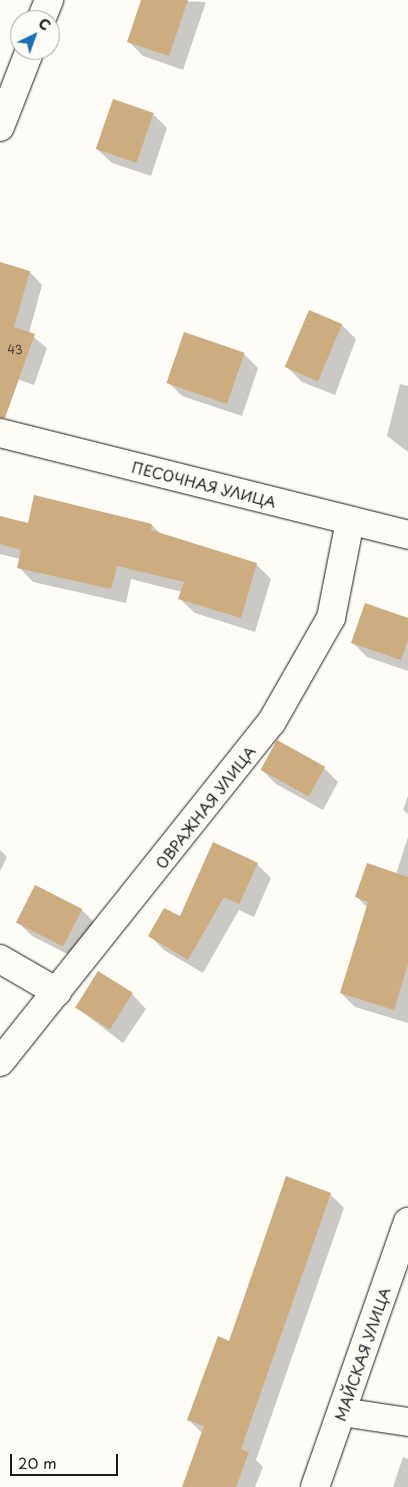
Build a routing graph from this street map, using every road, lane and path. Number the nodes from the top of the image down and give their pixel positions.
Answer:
1 (26, 60) edge
2 (0, 127) edge
3 (0, 433) edge
4 (350, 521) junction
5 (408, 535) edge
6 (0, 959) edge
7 (57, 992) junction
8 (0, 1062) edge
9 (408, 1222) edge
10 (342, 1412) junction
11 (408, 1422) edge
12 (315, 1487) edge

1 - 2 street
3 - 4 street, ПЕСОЧНАЯ УЛИЦА
4 - 5 street, ПЕСОЧНАЯ УЛИЦА
4 - 7 street, ОВРАЖНАЯ УЛИЦА
6 - 7 street
7 - 8 street, ОВРАЖНАЯ УЛИЦА
9 - 10 street, МАЙСКАЯ УЛИЦА
10 - 11 street
10 - 12 street, МАЙСКАЯ УЛИЦА

